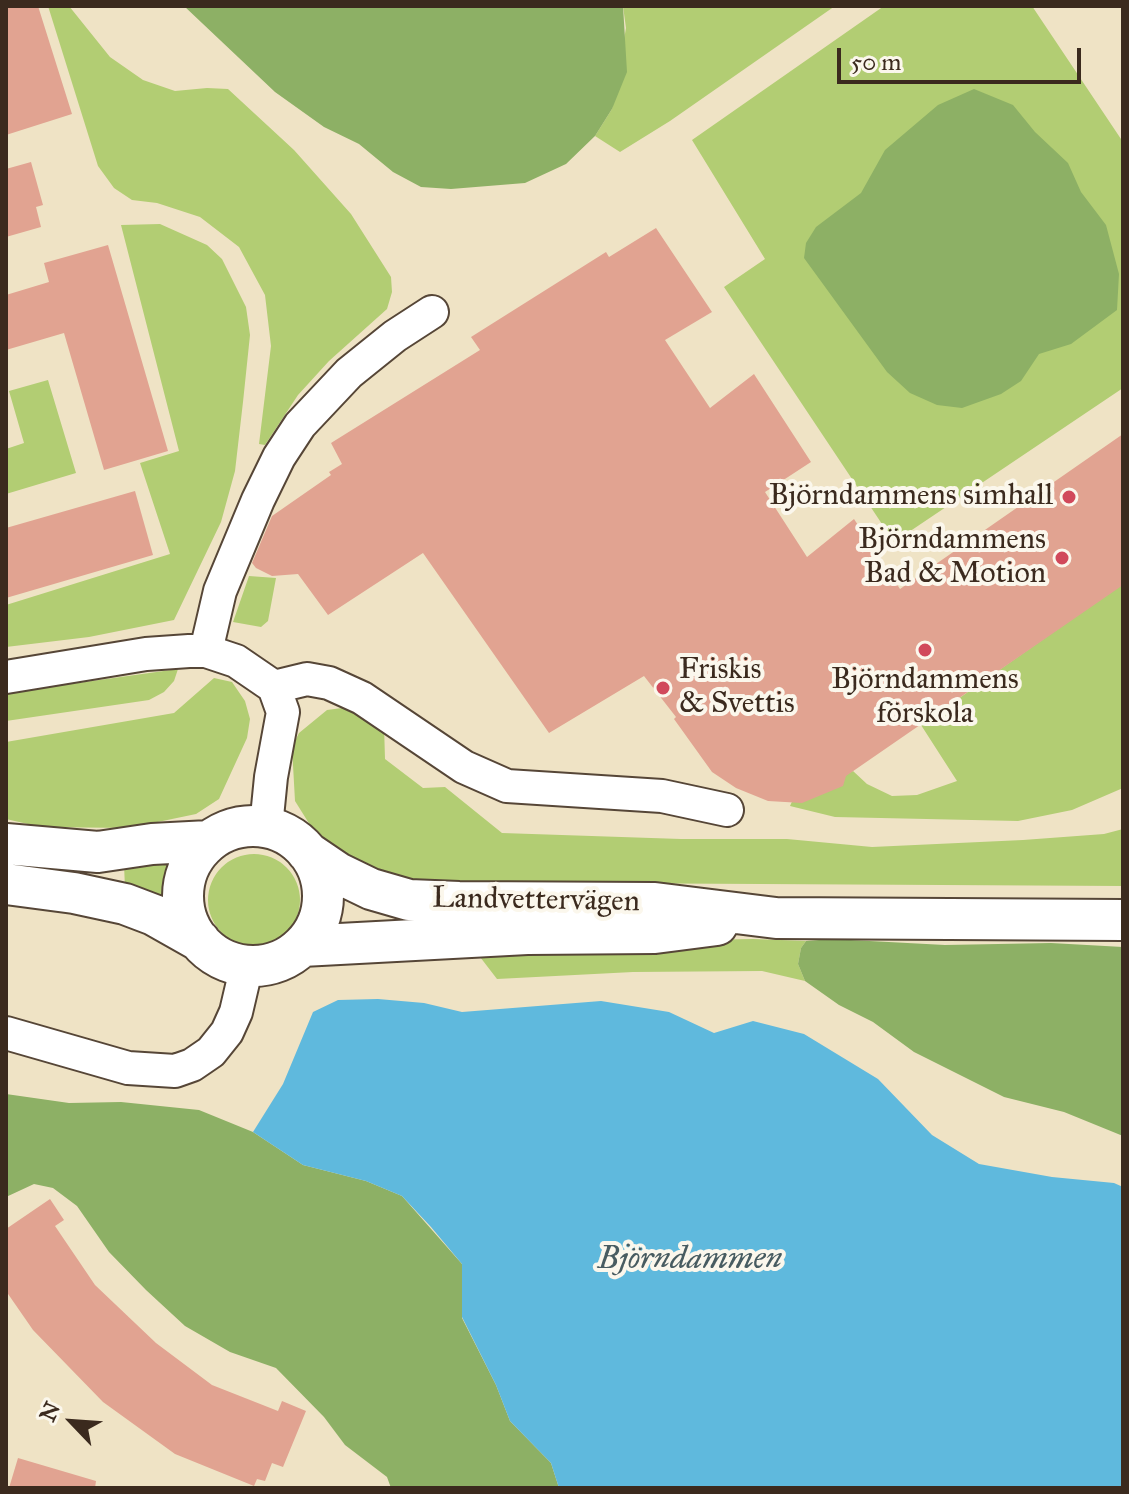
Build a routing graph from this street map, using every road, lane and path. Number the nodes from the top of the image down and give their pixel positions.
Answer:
1 (432, 312) dead end
2 (206, 651) junction
3 (6, 677) edge
4 (274, 687) junction
5 (727, 810) dead end
6 (266, 827) junction
7 (209, 841) junction
8 (6, 844) edge
9 (307, 852) junction
10 (6, 884) edge
11 (776, 918) junction
12 (1123, 920) edge
13 (200, 941) junction
14 (302, 946) junction
15 (247, 965) junction
16 (6, 1033) edge

1 - 2 street
2 - 3 street
2 - 4 street
4 - 5 street
4 - 6 street
6 - 7 street
6 - 9 street
7 - 8 street
7 - 13 street
9 - 11 street, Landvettervägen
9 - 14 street
10 - 13 street
11 - 12 street, Landvettervägen
11 - 14 street, Landvettervägen
13 - 15 street
14 - 15 street
15 - 16 street

